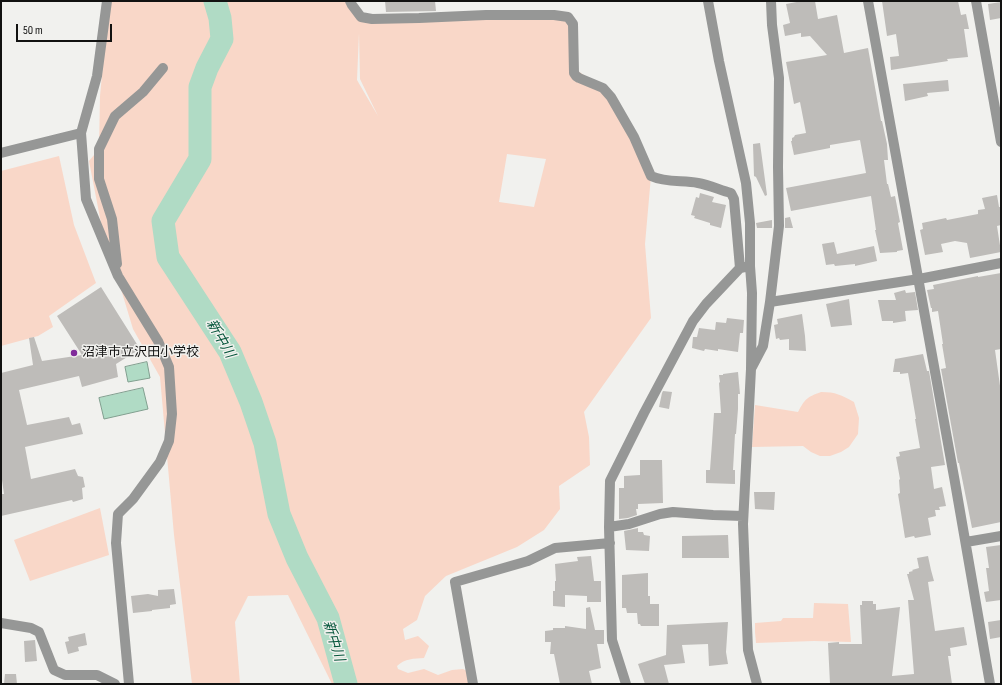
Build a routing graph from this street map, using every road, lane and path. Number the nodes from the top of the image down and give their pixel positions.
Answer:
1 (106, 1) edge
2 (350, 1) edge
3 (708, 1) edge
4 (771, 1) edge
5 (868, 1) edge
6 (976, 1) edge
7 (163, 68) dead end
8 (81, 133) junction
9 (1001, 142) edge
10 (1, 153) edge
11 (1001, 263) edge
12 (745, 267) junction
13 (118, 276) junction
14 (919, 279) junction
15 (770, 302) junction
16 (751, 369) junction
17 (743, 516) junction
18 (610, 527) junction
19 (1001, 536) edge
20 (966, 542) junction
21 (610, 543) junction
22 (1, 623) edge
23 (67, 679) edge
24 (115, 684) edge
25 (129, 684) edge
26 (473, 684) edge
27 (626, 684) edge
28 (757, 684) edge
29 (990, 684) edge

1 - 8 street
2 - 12 street
3 - 12 street
4 - 15 street
5 - 14 street
6 - 9 street
7 - 13 street
8 - 10 street
8 - 13 street
11 - 14 street
12 - 16 street
12 - 18 street
13 - 25 street
14 - 15 street
14 - 20 street
15 - 16 street
16 - 17 street
17 - 18 street
17 - 28 street
18 - 21 street
19 - 20 street
20 - 29 street
21 - 26 street
21 - 27 street
22 - 23 street
23 - 24 street

